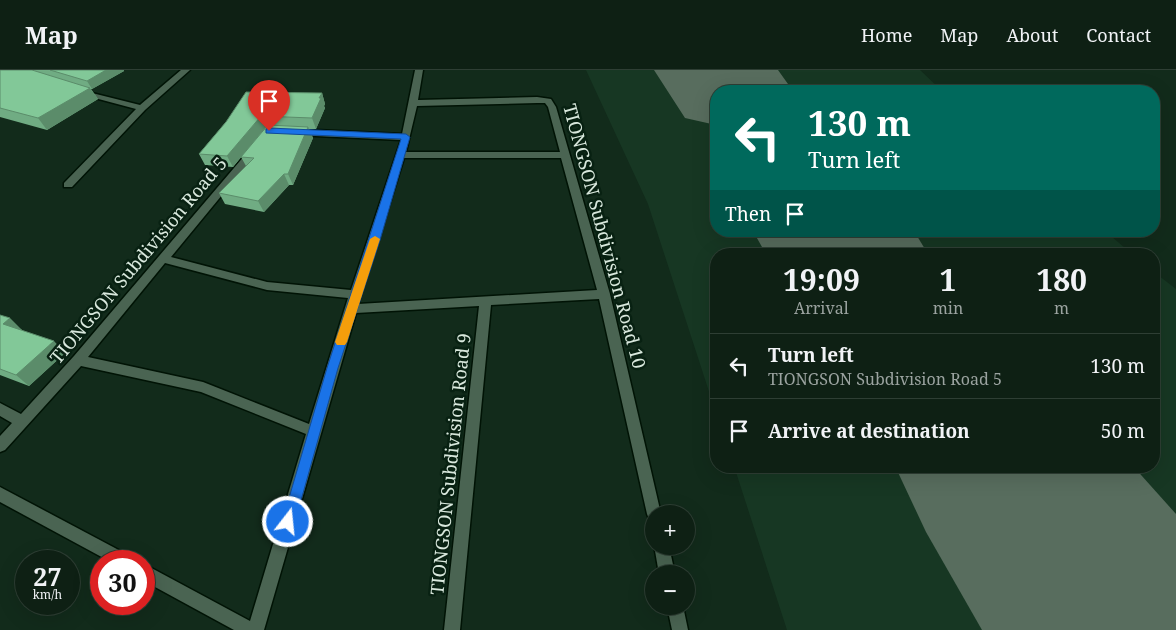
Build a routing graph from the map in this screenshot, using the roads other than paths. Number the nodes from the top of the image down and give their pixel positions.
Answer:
1 (186, 70) edge
2 (419, 70) edge
3 (73, 89) edge
4 (412, 103) junction
5 (142, 108) junction
6 (279, 131) edge
7 (406, 137) junction
8 (263, 138) edge
9 (398, 155) junction
10 (564, 155) junction
11 (68, 185) dead end
12 (163, 259) junction
13 (604, 294) junction
14 (357, 295) junction
15 (485, 301) junction
16 (352, 309) junction
17 (78, 360) junction
18 (0, 409) edge
19 (20, 421) junction
20 (315, 432) junction
21 (0, 446) edge
22 (0, 494) edge
23 (652, 505) edge
24 (104, 550) edge
25 (155, 578) edge
26 (677, 615) edge
27 (251, 630) edge
28 (256, 630) edge
29 (452, 630) edge
30 (680, 630) edge

1 - 5 street
2 - 4 street
3 - 5 street
4 - 7 street
4 - 10 street, TIONGSON Subdivision Road 10
5 - 11 street
6 - 7 street
7 - 9 street
8 - 12 street, TIONGSON Subdivision Road 5
9 - 10 street
9 - 14 street
10 - 13 street, TIONGSON Subdivision Road 10
12 - 14 street
12 - 17 street, TIONGSON Subdivision Road 5
13 - 15 street
13 - 23 street, TIONGSON Subdivision Road 10
14 - 16 street
15 - 16 street
15 - 29 street, TIONGSON Subdivision Road 9
16 - 20 street
17 - 19 street, TIONGSON Subdivision Road 5
17 - 20 street
18 - 19 street
19 - 21 street, TIONGSON Subdivision Road 5
20 - 28 street
22 - 24 street
25 - 27 street
26 - 30 street

